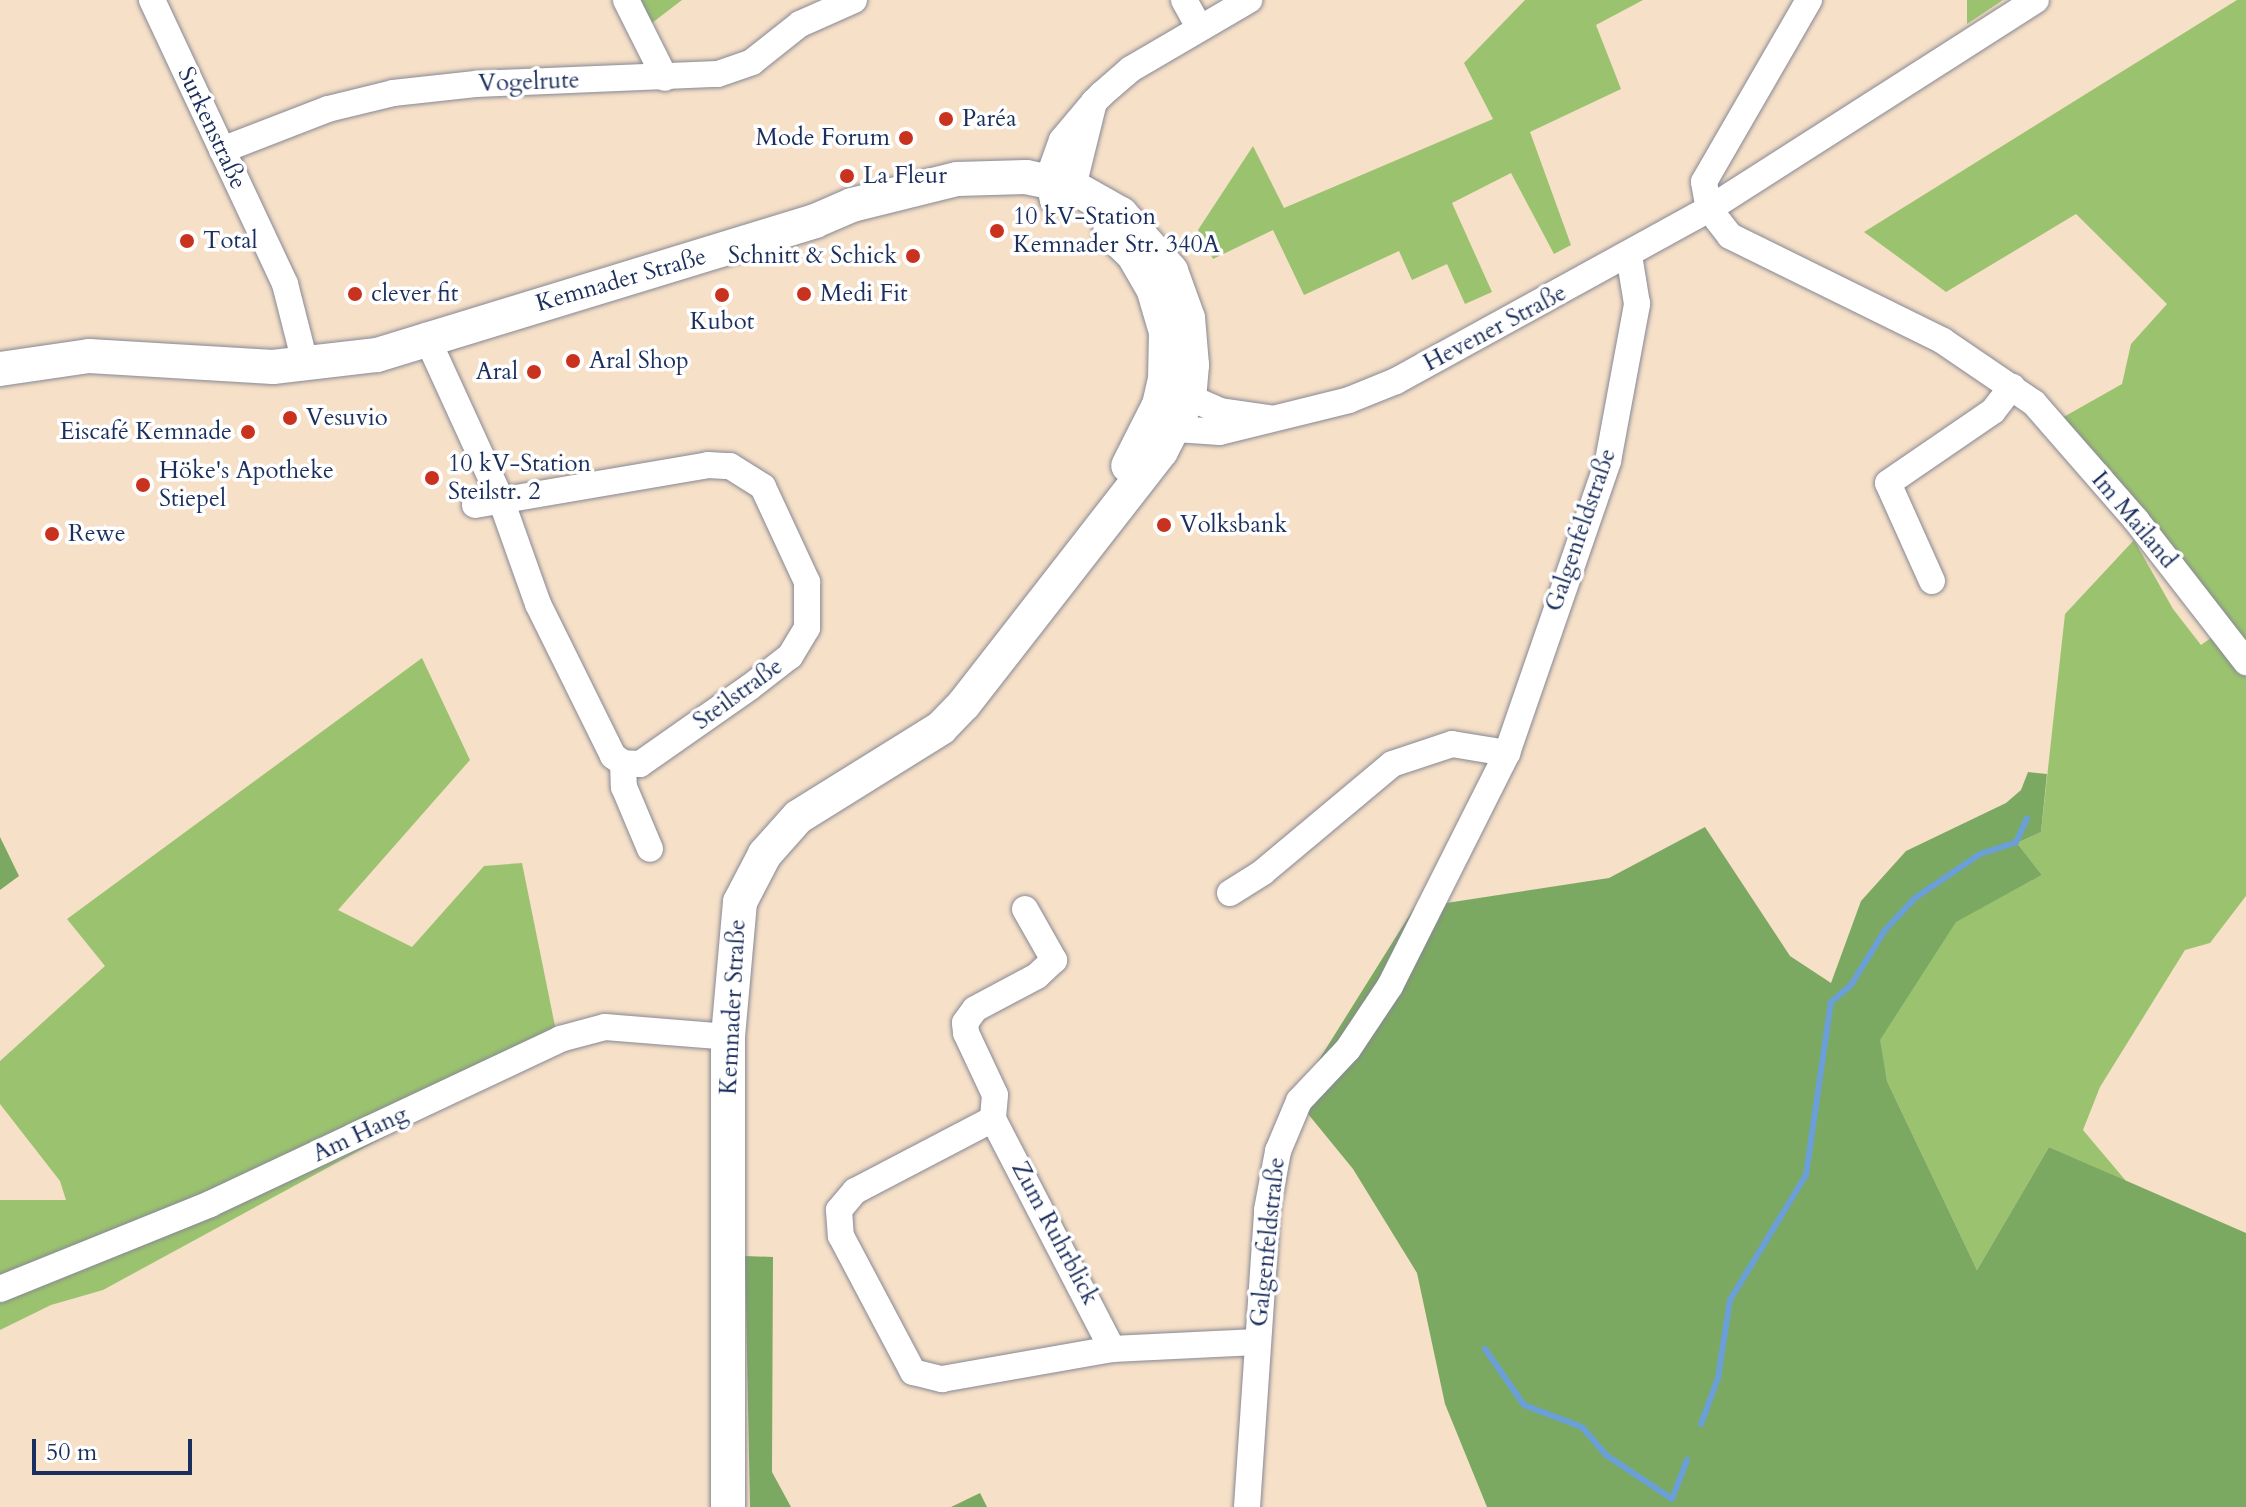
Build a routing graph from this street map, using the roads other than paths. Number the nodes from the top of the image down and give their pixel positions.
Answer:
1 (152, 0) edge
2 (626, 0) edge
3 (854, 0) edge
4 (1184, 0) edge
5 (1249, 0) edge
6 (1809, 0) edge
7 (2036, 0) edge
8 (1199, 27) junction
9 (665, 78) junction
10 (222, 150) junction
11 (1058, 189) junction
12 (1709, 209) junction
13 (1629, 255) junction
14 (426, 336) junction
15 (0, 350) edge
16 (44, 352) junction
17 (302, 357) junction
18 (0, 369) edge
19 (2012, 387) junction
20 (1174, 410) junction
21 (488, 502) junction
22 (1932, 581) dead end
23 (2246, 662) edge
24 (1507, 753) junction
25 (623, 763) junction
26 (650, 849) dead end
27 (1230, 893) dead end
28 (1025, 909) dead end
29 (728, 1037) junction
30 (993, 1119) junction
31 (0, 1289) edge
32 (1257, 1342) junction
33 (1112, 1349) junction
34 (728, 1507) edge
35 (1247, 1507) edge

1 - 10 street, Surkenstraße
2 - 9 street
3 - 9 street, Vogelrute
4 - 8 street
5 - 8 street
6 - 12 street
7 - 12 street, Hevener Straße
8 - 11 street
9 - 10 street, Vogelrute
10 - 17 street, Surkenstraße
11 - 14 main road, Kemnader Straße
11 - 20 main road, Kemnader Straße
12 - 13 street, Hevener Straße
12 - 19 street, Im Mailand
13 - 20 street, Hevener Straße
13 - 24 street, Galgenfeldstraße
14 - 17 main road, Kemnader Straße
14 - 21 street
15 - 16 main road, Kemnader Straße
16 - 17 main road, Kemnader Straße
16 - 18 main road, Kemnader Straße
19 - 22 street
19 - 23 street, Im Mailand
20 - 29 main road, Kemnader Straße
21 - 25 street
21 - 25 street, Steilstraße
24 - 27 street
24 - 32 street, Galgenfeldstraße
25 - 26 street
28 - 30 street, Zum Ruhrblick
29 - 31 street, Am Hang
29 - 34 main road, Kemnader Straße
30 - 33 street, Zum Ruhrblick
30 - 33 street
32 - 33 street
32 - 35 street, Galgenfeldstraße

